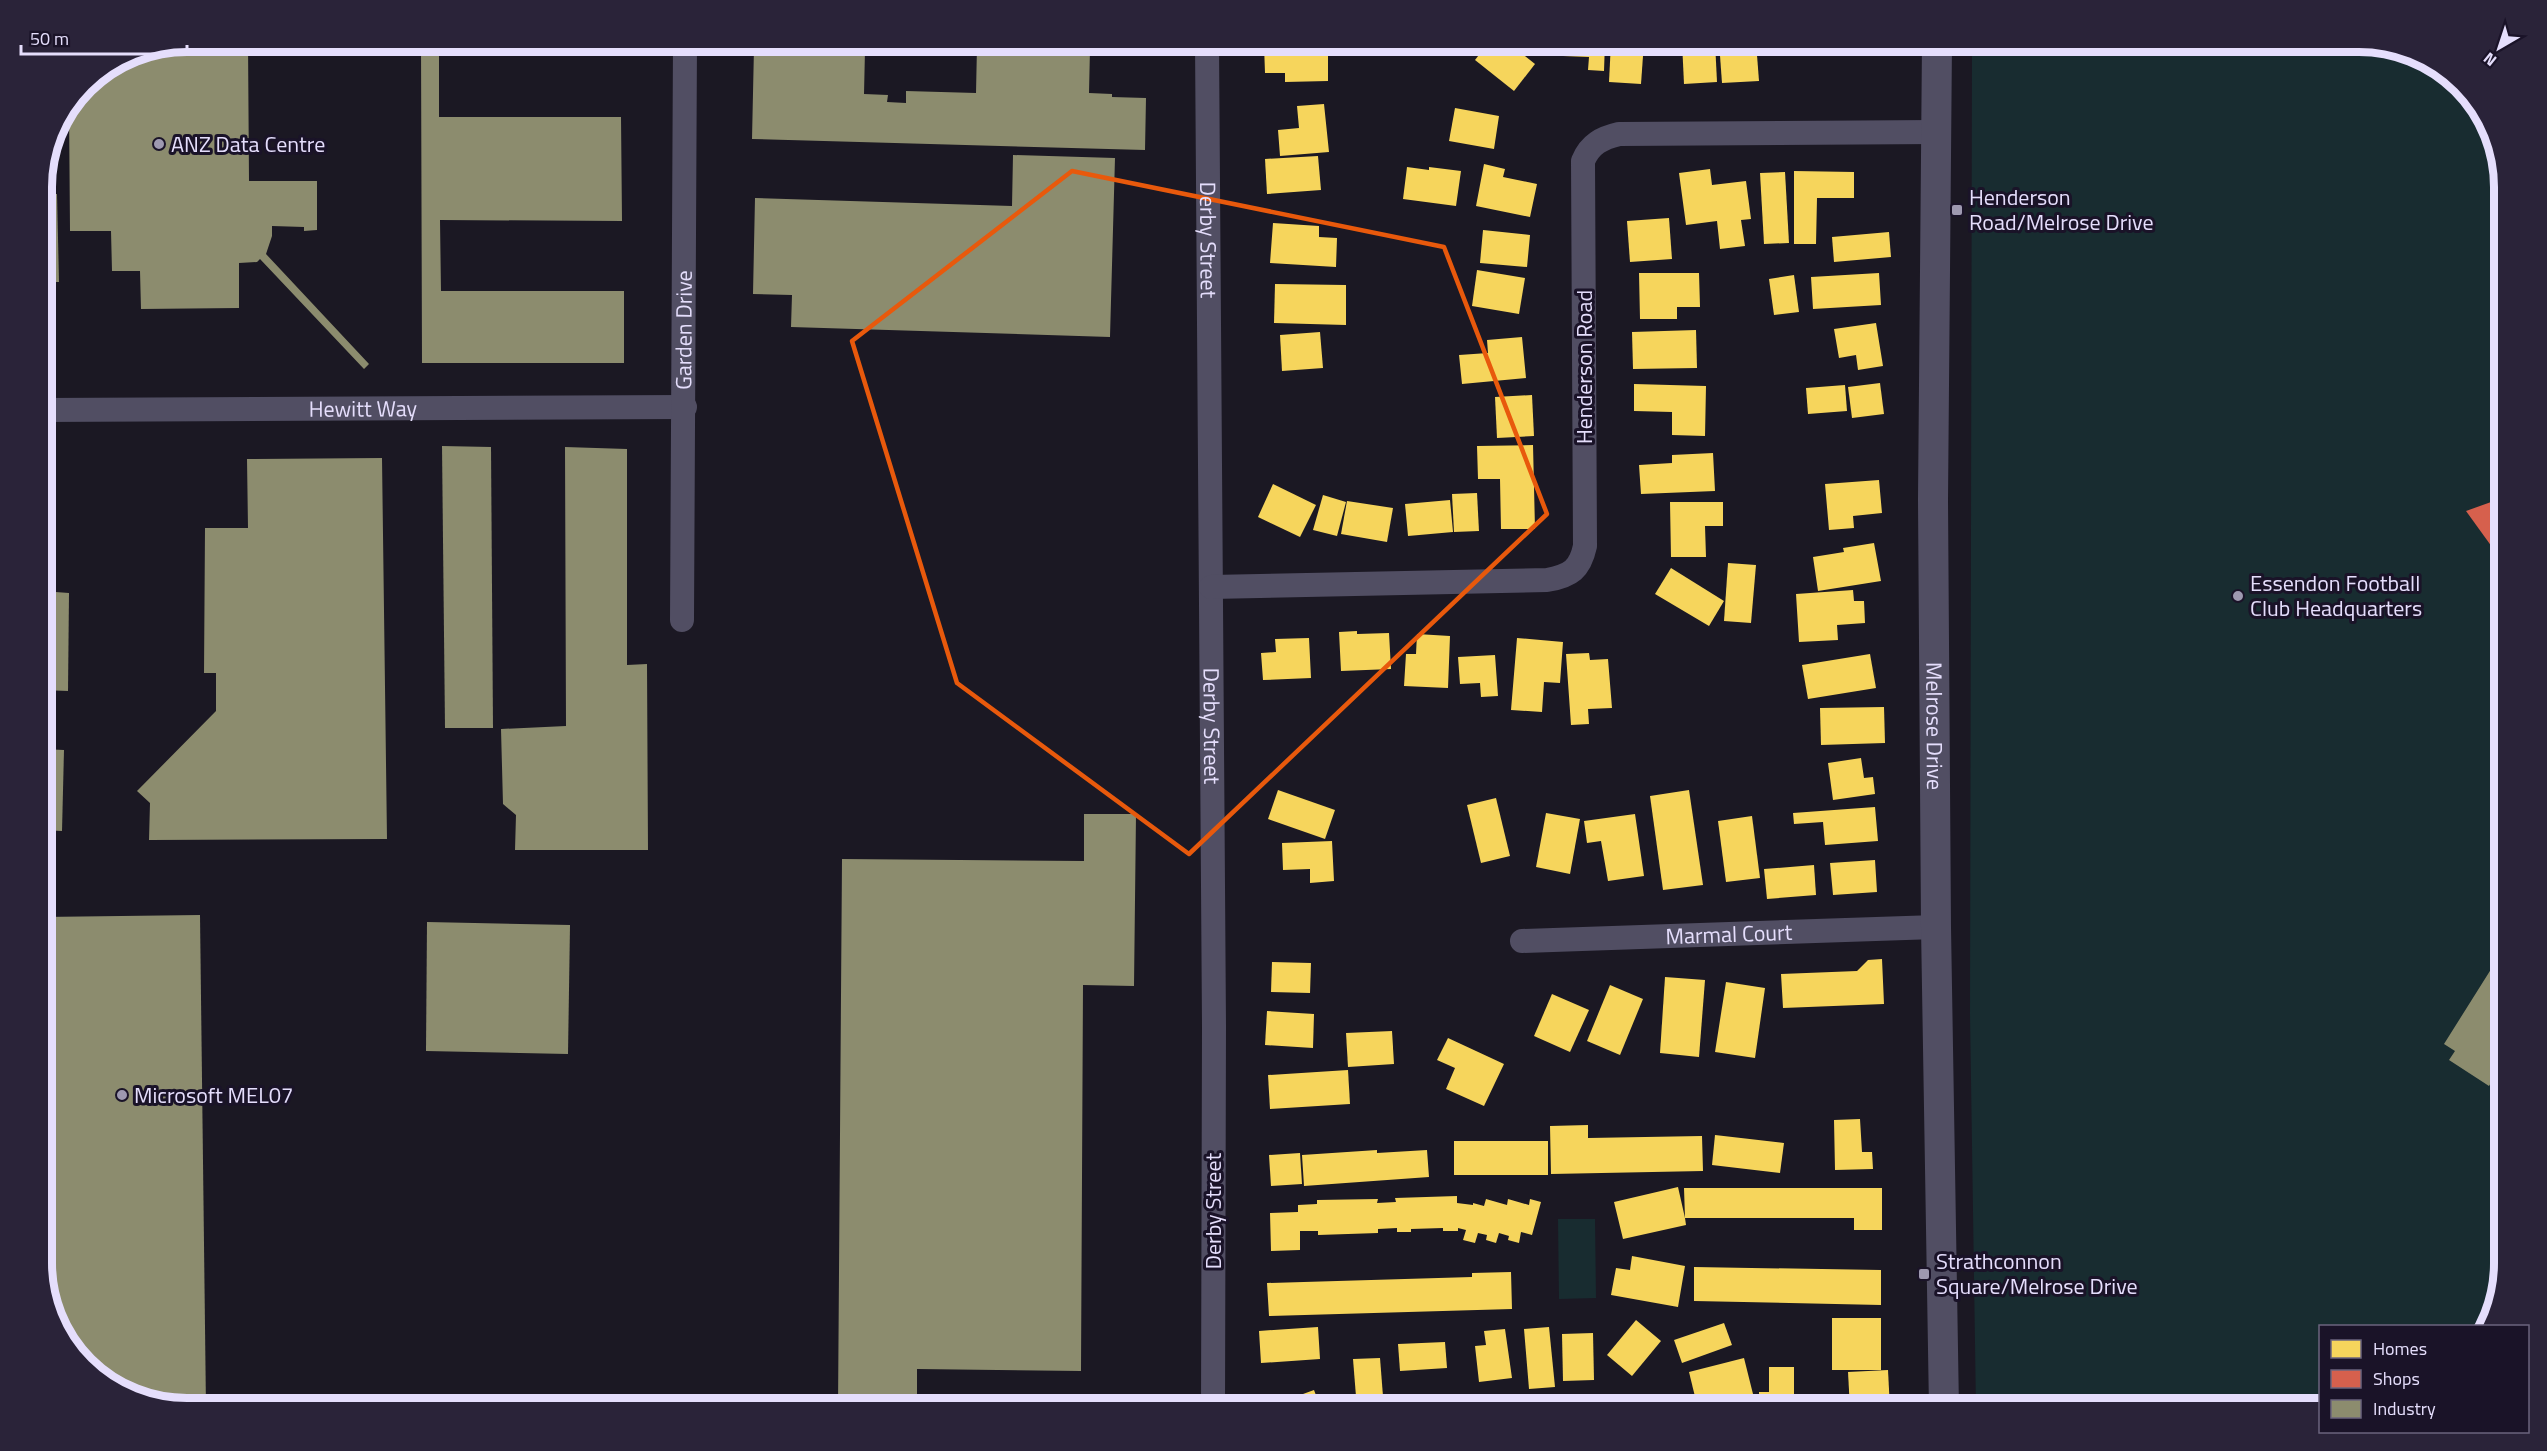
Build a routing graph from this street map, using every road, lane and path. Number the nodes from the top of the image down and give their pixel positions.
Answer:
1 (1937, 52) edge
2 (685, 53) edge
3 (1207, 53) edge
4 (1937, 132) junction
5 (685, 407) junction
6 (53, 410) edge
7 (1211, 587) junction
8 (682, 621) dead end
9 (1936, 927) junction
10 (1522, 941) dead end
11 (1213, 1398) edge
12 (1944, 1398) edge

1 - 4 street, Melrose Drive
2 - 5 street, Garden Drive
3 - 7 street, Derby Street
4 - 7 street, Henderson Road
4 - 9 street, Melrose Drive
5 - 6 street, Hewitt Way
5 - 8 street, Garden Drive
7 - 11 street, Derby Street
9 - 10 street, Marmal Court
9 - 12 street, Melrose Drive

